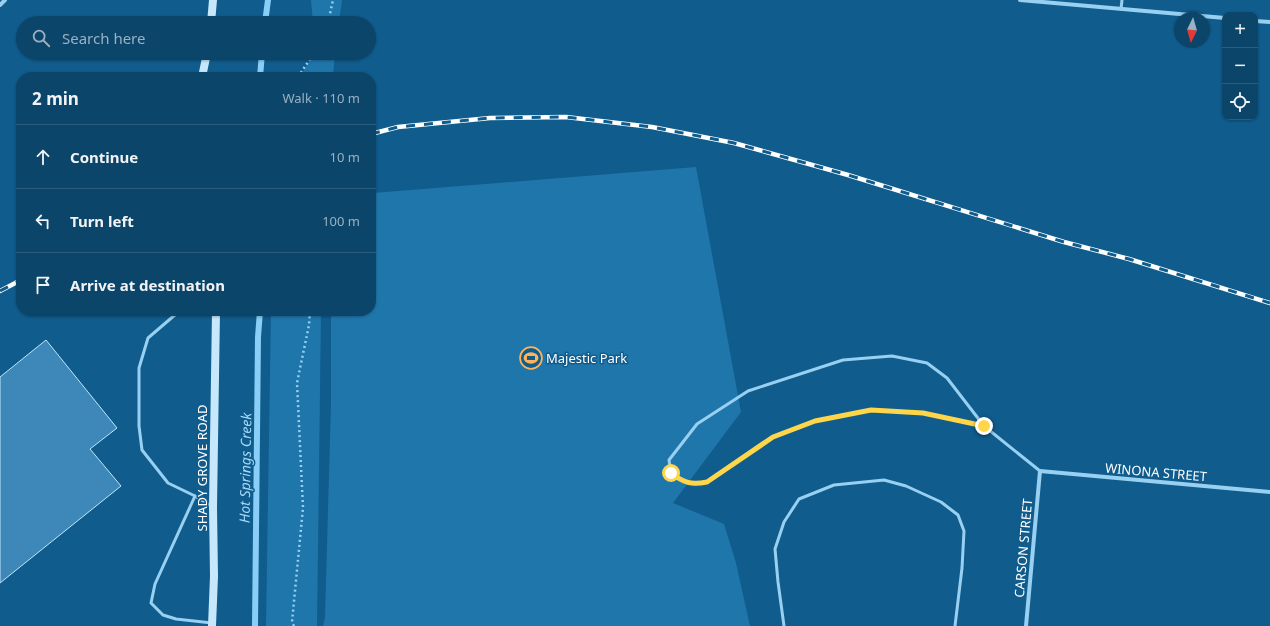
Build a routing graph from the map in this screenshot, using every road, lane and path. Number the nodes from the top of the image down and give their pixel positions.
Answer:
1 (4, 0) edge
2 (213, 0) edge
3 (333, 0) edge
4 (1020, 0) edge
5 (1122, 0) edge
6 (0, 5) edge
7 (1121, 9) junction
8 (212, 16) edge
9 (330, 16) edge
10 (1222, 18) edge
11 (1258, 21) edge
12 (1270, 22) edge
13 (206, 60) edge
14 (309, 60) edge
15 (203, 72) edge
16 (301, 72) edge
17 (174, 316) edge
18 (216, 316) edge
19 (310, 316) edge
20 (984, 426) junction
21 (1040, 471) junction
22 (1270, 492) edge
23 (195, 496) junction
24 (212, 507) junction
25 (212, 624) edge
26 (294, 626) edge
27 (784, 626) edge
28 (955, 626) edge
29 (1026, 626) edge

1 - 6 street
2 - 8 street
3 - 9 path
4 - 7 street
5 - 7 lane
7 - 10 street
11 - 12 street
13 - 15 street
14 - 16 path
17 - 23 lane
18 - 24 street, SHADY GROVE ROAD
19 - 26 path
20 - 20 lane
20 - 21 lane
21 - 22 street, WINONA STREET
21 - 29 street, CARSON STREET
23 - 24 lane
23 - 25 lane
24 - 25 street, SHADY GROVE ROAD
27 - 28 lane

